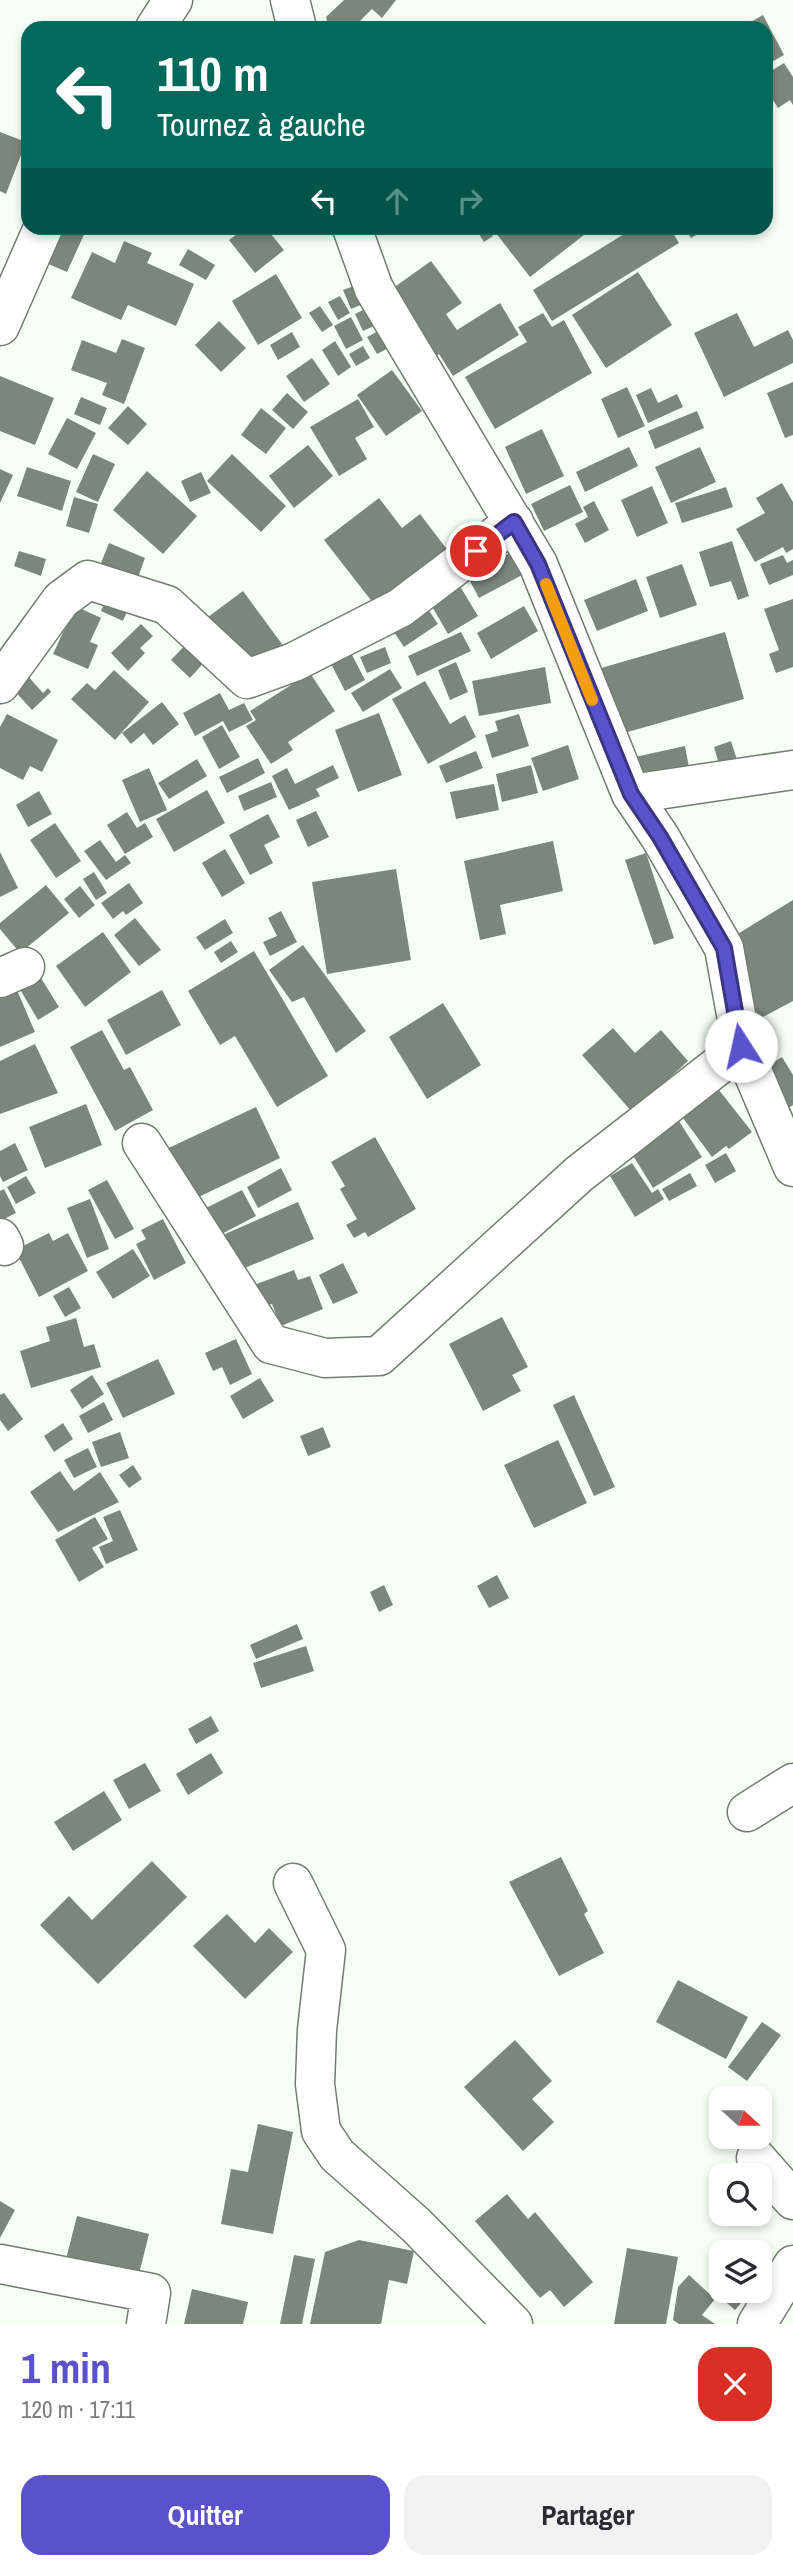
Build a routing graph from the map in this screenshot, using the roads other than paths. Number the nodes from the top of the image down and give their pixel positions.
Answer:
1 (173, 0) edge
2 (290, 0) edge
3 (160, 21) edge
4 (296, 21) edge
5 (40, 235) edge
6 (355, 235) edge
7 (0, 326) edge
8 (514, 522) junction
9 (0, 684) edge
10 (793, 770) edge
11 (631, 794) junction
12 (741, 1046) junction
13 (142, 1143) dead end
14 (793, 1167) edge
15 (793, 1783) edge
16 (747, 1812) dead end
17 (293, 1883) dead end
18 (756, 2158) dead end
19 (793, 2200) edge
20 (0, 2264) edge
21 (793, 2265) edge
22 (146, 2324) edge
23 (513, 2324) edge
24 (757, 2324) edge

1 - 3 street
2 - 4 street
5 - 7 street
6 - 8 street
8 - 9 street
8 - 11 street
10 - 11 street
11 - 12 street
12 - 13 street
12 - 14 street
15 - 16 street
17 - 23 street
18 - 19 street
20 - 22 street
21 - 24 street

